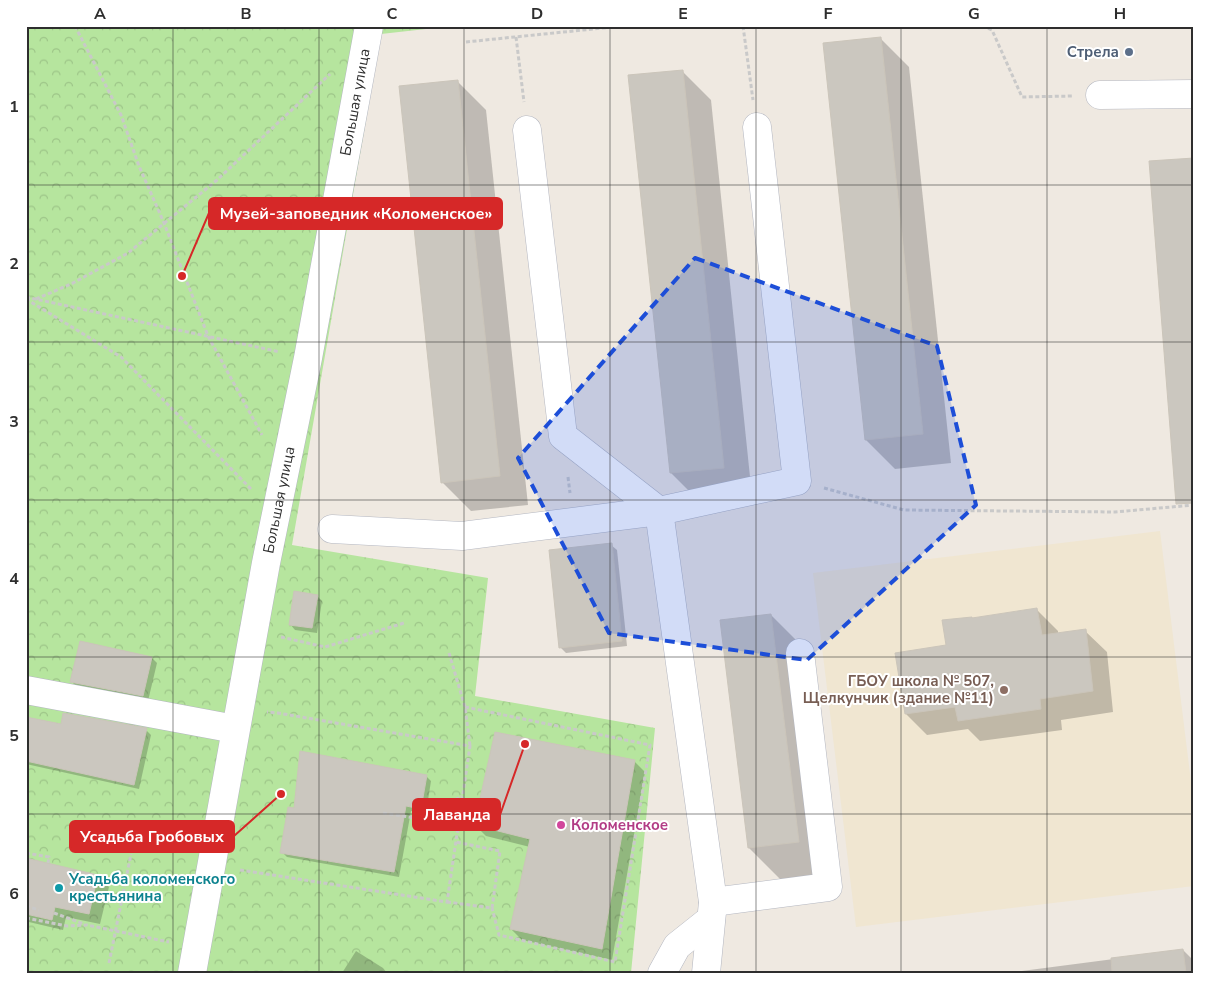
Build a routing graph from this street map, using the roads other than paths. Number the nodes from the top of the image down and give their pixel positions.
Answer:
1 (369, 26) edge
2 (1194, 94) edge
3 (1100, 95) road end
4 (757, 127) road end
5 (527, 130) road end
6 (659, 511) junction
7 (332, 529) dead end
8 (800, 653) dead end
9 (26, 690) edge
10 (237, 720) junction
11 (712, 911) junction
12 (194, 960) edge
13 (662, 973) edge
14 (706, 973) edge

1 - 10 street, Большая улица
2 - 3 street
4 - 6 street
5 - 6 street
6 - 7 street
6 - 11 street
8 - 11 street
9 - 10 street
10 - 12 street, Большая улица
11 - 13 street
11 - 14 street

